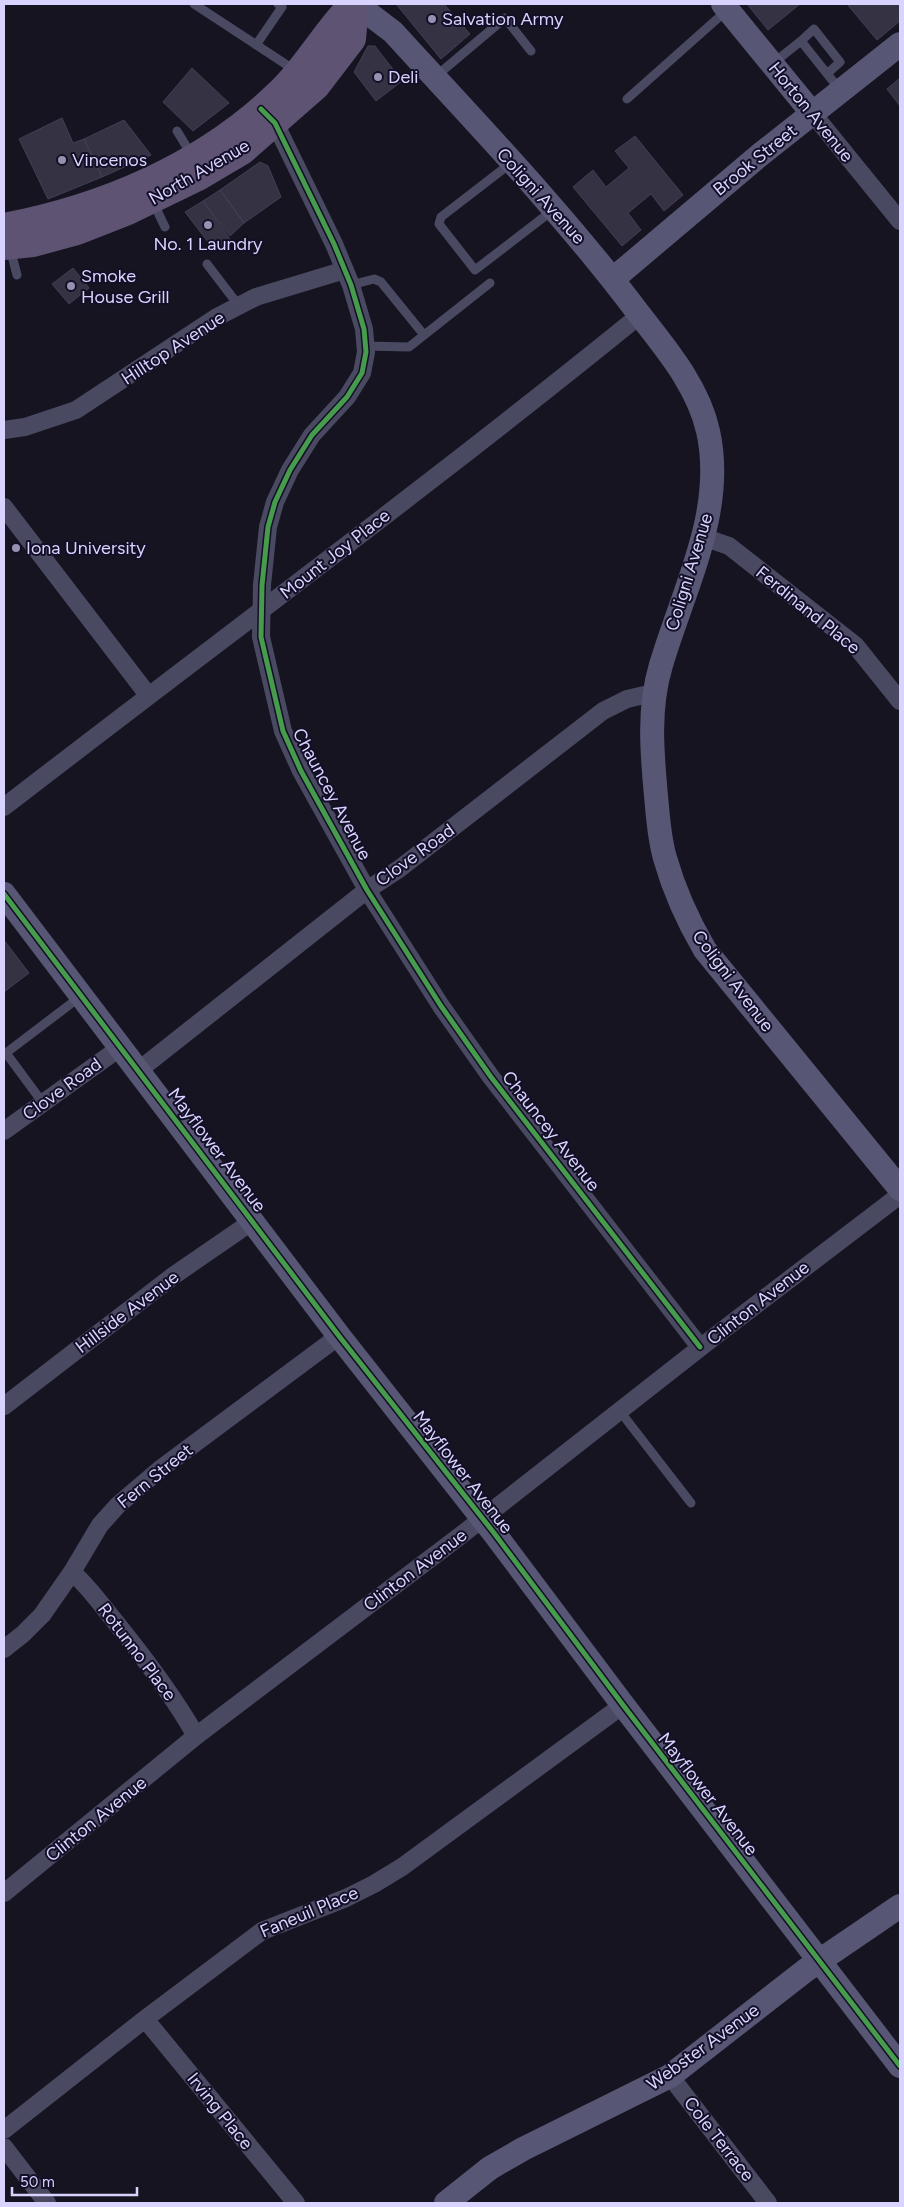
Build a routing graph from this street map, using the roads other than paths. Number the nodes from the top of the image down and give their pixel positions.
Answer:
1 (194, 4) edge
2 (278, 4) edge
3 (355, 4) edge
4 (725, 7) edge
5 (801, 41) junction
6 (900, 44) edge
7 (256, 45) junction
8 (531, 51) dead end
9 (772, 65) junction
10 (298, 73) junction
11 (434, 78) junction
12 (834, 82) junction
13 (627, 99) dead end
14 (813, 114) junction
15 (268, 116) junction
16 (177, 131) dead end
17 (194, 159) junction
18 (511, 163) junction
19 (151, 200) junction
20 (553, 209) junction
21 (900, 221) edge
22 (165, 227) dead end
23 (6, 240) edge
24 (207, 264) dead end
25 (17, 275) dead end
26 (348, 277) junction
27 (614, 279) junction
28 (490, 283) dead end
29 (239, 306) junction
30 (640, 315) junction
31 (424, 335) junction
32 (365, 346) junction
33 (4, 430) edge
34 (4, 508) edge
35 (703, 537) junction
36 (262, 610) junction
37 (653, 694) junction
38 (148, 695) junction
39 (900, 702) edge
40 (4, 807) edge
41 (367, 890) junction
42 (4, 894) edge
43 (81, 996) junction
44 (121, 1047) junction
45 (5, 1053) edge
46 (139, 1070) junction
47 (43, 1103) junction
48 (4, 1131) edge
49 (900, 1189) edge
50 (900, 1195) edge
51 (253, 1220) junction
52 (339, 1336) junction
53 (700, 1348) junction
54 (4, 1406) edge
55 (619, 1410) junction
56 (691, 1503) dead end
57 (482, 1518) junction
58 (72, 1572) junction
59 (4, 1649) edge
60 (623, 1705) junction
61 (196, 1736) junction
62 (4, 1893) edge
63 (900, 1906) edge
64 (819, 1960) junction
65 (145, 2019) junction
66 (900, 2066) edge
67 (670, 2076) junction
68 (4, 2130) edge
69 (4, 2147) edge
70 (47, 2203) edge
71 (296, 2203) edge
72 (446, 2203) edge
73 (768, 2203) edge

1 - 7 lane
2 - 7 lane
3 - 10 main road, North Avenue
3 - 11 street, Coligni Avenue
3 - 15 main road, North Avenue
4 - 9 street, Horton Avenue
4 - 13 lane
5 - 9 lane
5 - 12 lane
5 - 12 lane
6 - 12 street, Brook Street
7 - 10 lane
8 - 11 lane
9 - 14 street, Horton Avenue
10 - 15 main road, North Avenue
11 - 18 street, Coligni Avenue
12 - 14 street, Brook Street
14 - 21 street, Horton Avenue
14 - 27 street, Brook Street
15 - 17 main road, North Avenue
15 - 19 main road, North Avenue
15 - 26 street, Chauncey Avenue
16 - 17 lane
17 - 23 main road, North Avenue
18 - 20 street, Coligni Avenue
18 - 20 lane
19 - 22 lane
19 - 23 main road, North Avenue
20 - 27 street, Coligni Avenue
23 - 25 lane
24 - 29 lane
26 - 29 street, Hilltop Avenue
26 - 31 lane
26 - 32 street, Chauncey Avenue
27 - 30 street, Coligni Avenue
28 - 31 lane
29 - 33 street, Hilltop Avenue
30 - 35 street, Coligni Avenue
30 - 36 street, Mount Joy Place
31 - 32 lane
32 - 36 street, Chauncey Avenue
34 - 38 street
35 - 37 street, Coligni Avenue
35 - 39 street, Ferdinand Place
36 - 38 street, Mount Joy Place
36 - 41 street, Chauncey Avenue
37 - 41 street, Clove Road
37 - 49 street, Coligni Avenue
38 - 40 street, Mount Joy Place
41 - 46 street, Clove Road
41 - 53 street, Chauncey Avenue
42 - 43 street, Mayflower Avenue
43 - 44 street, Mayflower Avenue
43 - 45 lane
44 - 46 street, Mayflower Avenue
44 - 47 street, Clove Road
45 - 47 lane
46 - 51 street, Mayflower Avenue
47 - 48 street, Clove Road
50 - 53 street, Clinton Avenue
51 - 52 street, Mayflower Avenue
51 - 54 street, Hillside Avenue
52 - 57 street, Mayflower Avenue
52 - 58 street, Fern Street
53 - 55 street, Clinton Avenue
55 - 56 lane
55 - 57 street, Clinton Avenue
57 - 60 street, Mayflower Avenue
57 - 61 street, Clinton Avenue
58 - 59 street, Fern Street
58 - 61 street, Rotunno Place
60 - 64 street, Mayflower Avenue
60 - 65 street, Faneuil Place
61 - 62 street, Clinton Avenue
63 - 64 street, Webster Avenue
64 - 66 street, Mayflower Avenue
64 - 67 street, Webster Avenue
65 - 68 street, Faneuil Place
65 - 71 street, Irving Place
67 - 72 street, Webster Avenue
67 - 73 street, Cole Terrace
69 - 70 street

